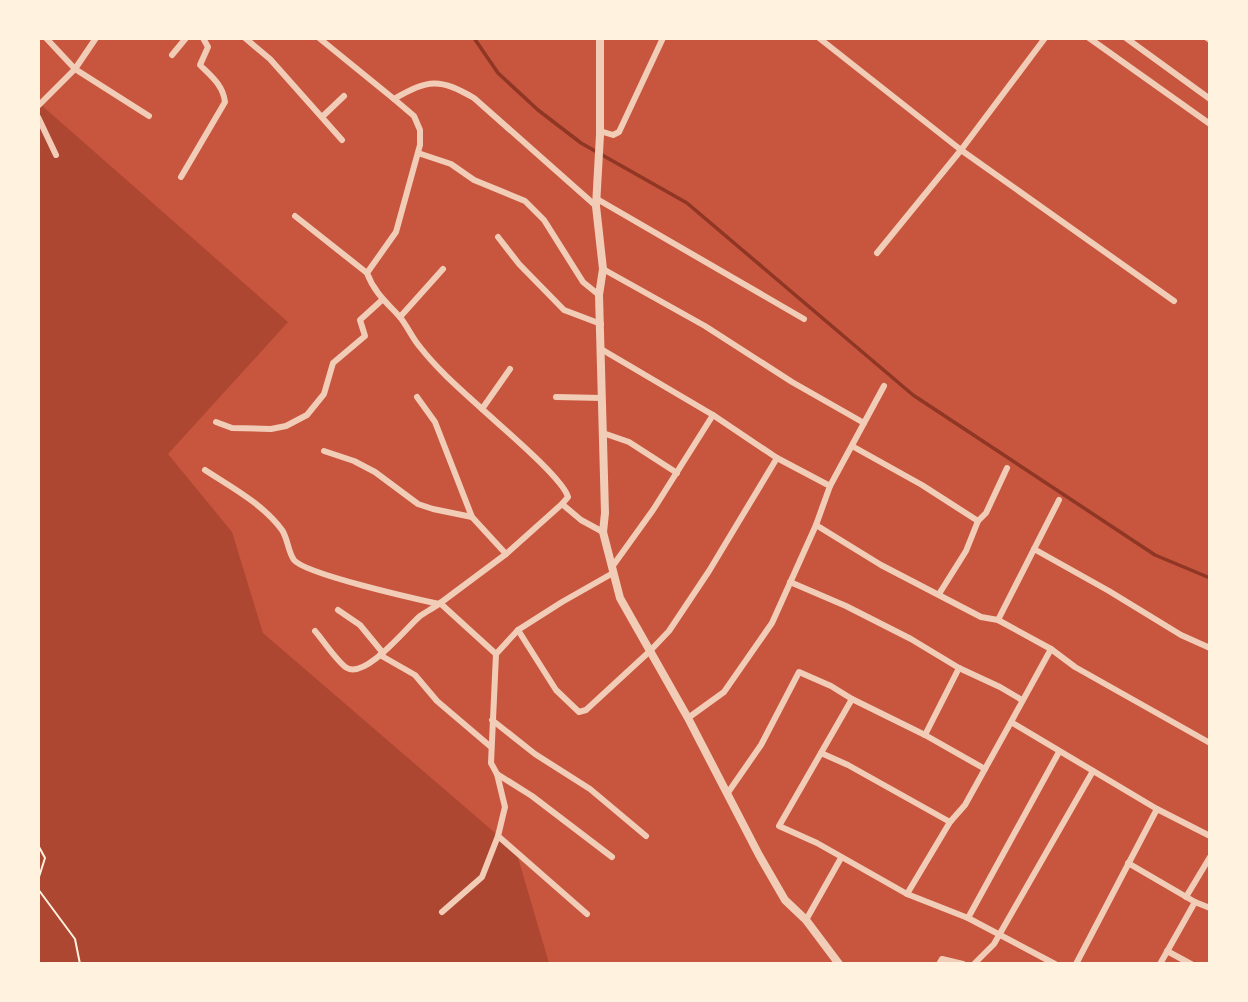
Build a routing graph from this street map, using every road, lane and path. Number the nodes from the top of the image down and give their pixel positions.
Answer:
1 (46, 38) edge
2 (96, 38) edge
3 (186, 38) edge
4 (203, 38) edge
5 (245, 38) edge
6 (319, 38) edge
7 (600, 38) edge
8 (663, 38) edge
9 (819, 38) edge
10 (1045, 38) edge
11 (1089, 38) edge
12 (1126, 38) edge
13 (172, 55) dead end
14 (75, 69) junction
15 (344, 96) dead end
16 (394, 99) junction
17 (1209, 99) edge
18 (38, 106) edge
19 (149, 116) dead end
20 (38, 117) edge
21 (322, 117) junction
22 (1209, 124) edge
23 (600, 133) junction
24 (342, 140) dead end
25 (961, 150) junction
26 (418, 153) junction
27 (56, 155) dead end
28 (181, 177) dead end
29 (596, 203) junction
30 (295, 215) dead end
31 (498, 237) dead end
32 (877, 253) dead end
33 (443, 269) dead end
34 (603, 269) junction
35 (367, 273) junction
36 (599, 295) junction
37 (382, 300) junction
38 (1174, 301) dead end
39 (400, 317) junction
40 (804, 319) dead end
41 (601, 324) junction
42 (601, 349) junction
43 (510, 369) dead end
44 (884, 386) dead end
45 (417, 397) dead end
46 (556, 397) dead end
47 (602, 398) junction
48 (482, 409) junction
49 (713, 415) junction
50 (216, 422) dead end
51 (864, 423) junction
52 (603, 433) junction
53 (852, 446) junction
54 (324, 451) dead end
55 (777, 458) junction
56 (1007, 468) dead end
57 (205, 470) dead end
58 (677, 473) junction
59 (830, 486) junction
60 (1059, 500) dead end
61 (562, 504) junction
62 (472, 517) junction
63 (978, 521) junction
64 (816, 526) junction
65 (604, 532) junction
66 (1034, 549) junction
67 (506, 554) junction
68 (612, 570) junction
69 (790, 582) junction
70 (939, 594) junction
71 (439, 604) junction
72 (338, 610) dead end
73 (998, 620) junction
74 (518, 630) junction
75 (315, 631) dead end
76 (1209, 648) edge
77 (1051, 649) junction
78 (650, 651) junction
79 (381, 654) junction
80 (496, 654) junction
81 (959, 668) junction
82 (852, 699) junction
83 (1022, 701) junction
84 (688, 718) junction
85 (492, 720) junction
86 (1011, 722) junction
87 (925, 736) junction
88 (1209, 743) edge
89 (491, 747) junction
90 (1059, 752) junction
91 (821, 754) junction
92 (985, 769) junction
93 (1093, 771) junction
94 (497, 774) junction
95 (727, 794) junction
96 (1157, 809) junction
97 (950, 822) junction
98 (498, 836) junction
99 (646, 836) dead end
100 (1209, 836) edge
101 (38, 845) edge
102 (612, 857) dead end
103 (1209, 857) edge
104 (841, 858) junction
105 (1128, 863) junction
106 (38, 880) edge
107 (38, 889) edge
108 (907, 894) junction
109 (1186, 897) junction
110 (1195, 902) junction
111 (1209, 908) edge
112 (442, 912) dead end
113 (587, 914) dead end
114 (968, 918) junction
115 (806, 920) junction
116 (999, 934) junction
117 (1167, 950) junction
118 (80, 964) edge
119 (839, 964) edge
120 (939, 964) edge
121 (963, 964) edge
122 (974, 964) edge
123 (1055, 964) edge
124 (1076, 964) edge
125 (1160, 964) edge
126 (1191, 964) edge

1 - 14 street
2 - 14 street
3 - 13 street
4 - 28 street
5 - 21 street
6 - 16 street
7 - 23 street
8 - 23 street
9 - 25 street
10 - 25 street
11 - 22 street
12 - 17 street
14 - 18 street
14 - 19 street
15 - 21 street
16 - 26 street
16 - 29 street
20 - 27 street
21 - 24 street
23 - 29 street
25 - 32 street
25 - 38 street
26 - 35 street
26 - 36 street
29 - 34 street
29 - 40 street
30 - 35 street
31 - 41 street
33 - 39 street
34 - 36 street
34 - 51 street
35 - 37 street
36 - 41 street
37 - 39 street
37 - 50 street
39 - 48 street
41 - 42 street
42 - 47 street
42 - 49 street
43 - 48 street
44 - 51 street
45 - 62 street
46 - 47 street
47 - 52 street
48 - 61 street
49 - 55 street
49 - 58 street
51 - 53 street
52 - 58 street
52 - 65 street
53 - 59 street
53 - 63 street
54 - 62 street
55 - 59 street
55 - 78 street
56 - 63 street
57 - 71 street
58 - 68 street
59 - 64 street
60 - 66 street
61 - 65 street
61 - 67 street
62 - 67 street
63 - 70 street
64 - 69 street
64 - 70 street
65 - 68 street
66 - 73 street
66 - 76 street
67 - 71 street
68 - 74 street
68 - 78 street
69 - 81 street
69 - 84 street
70 - 73 street
71 - 79 street
71 - 80 street
72 - 79 street
73 - 77 street
74 - 78 street
74 - 80 street
75 - 79 street
77 - 83 street
77 - 88 street
78 - 84 street
79 - 89 street
80 - 85 street
81 - 83 street
81 - 87 street
82 - 87 street
82 - 91 street
82 - 95 street
83 - 86 street
84 - 95 street
85 - 89 street
85 - 99 street
86 - 90 street
86 - 92 street
87 - 92 street
89 - 94 street
90 - 93 street
90 - 114 street
91 - 97 street
91 - 104 street
92 - 97 street
93 - 96 street
93 - 116 street
94 - 98 street
94 - 102 street
95 - 115 street
96 - 100 street
96 - 105 street
97 - 108 street
98 - 112 street
98 - 113 street
101 - 106 path
103 - 109 street
104 - 108 street
104 - 115 street
105 - 109 street
105 - 124 street
107 - 118 path
108 - 114 street
109 - 110 street
110 - 111 street
110 - 117 street
114 - 116 street
115 - 119 street
116 - 122 street
116 - 123 street
117 - 125 street
117 - 126 street
120 - 121 street

